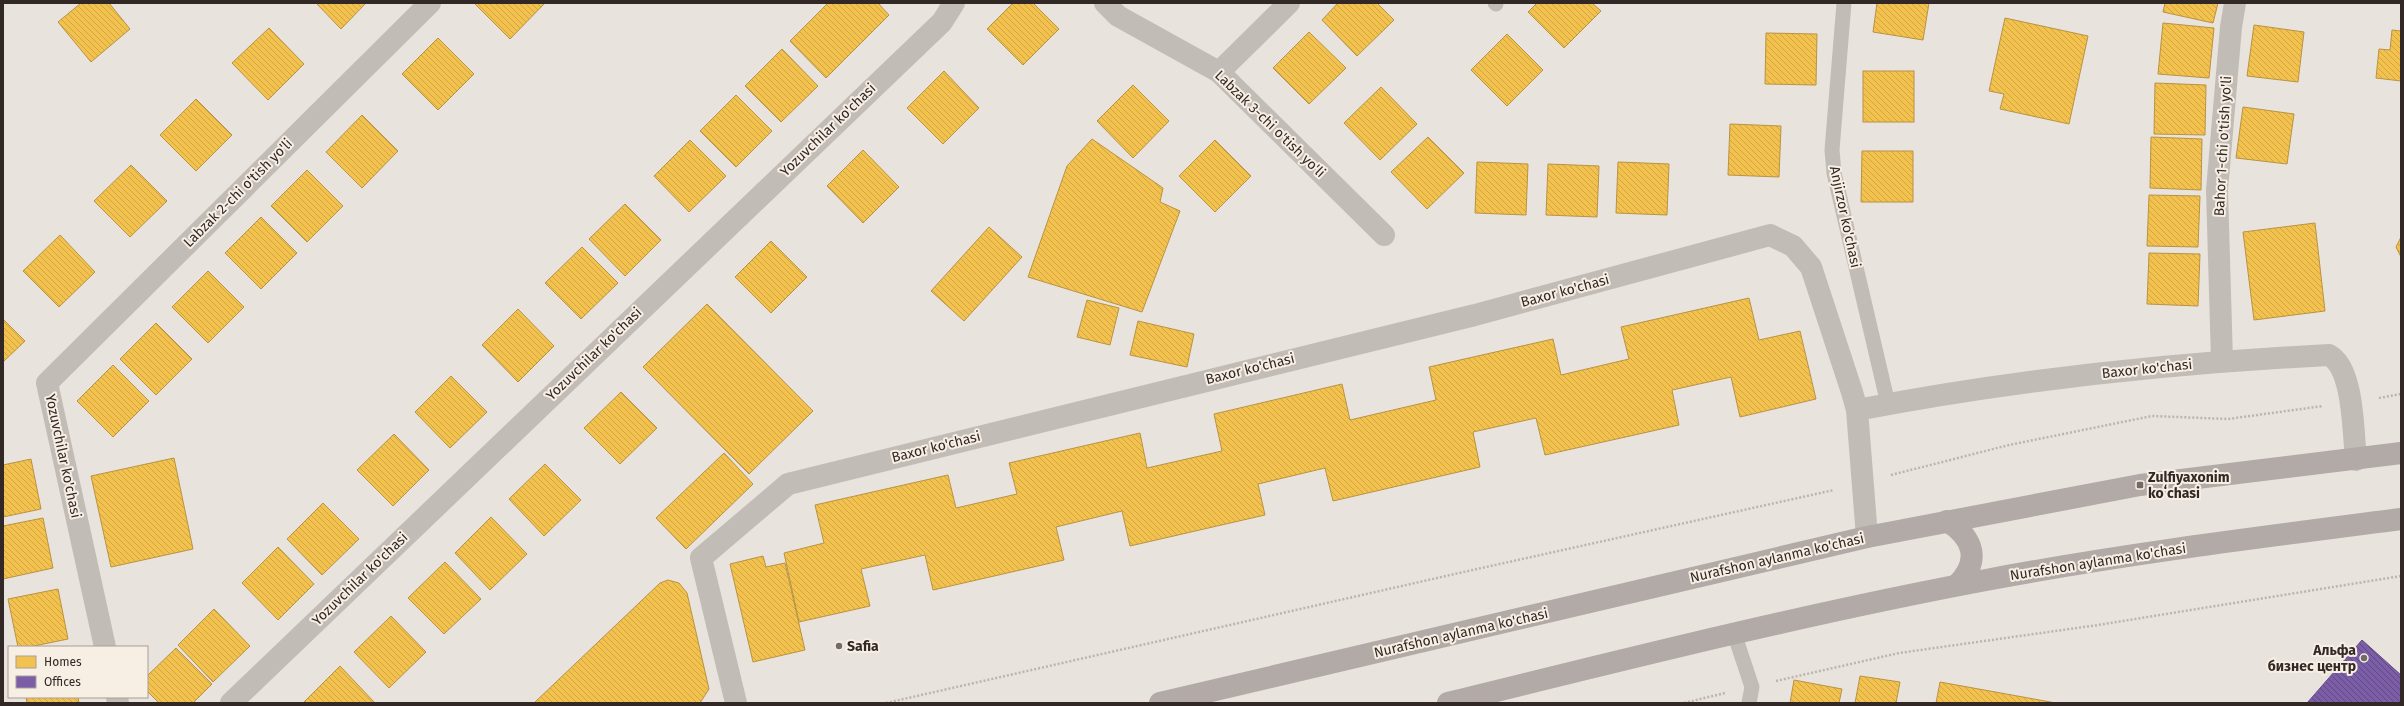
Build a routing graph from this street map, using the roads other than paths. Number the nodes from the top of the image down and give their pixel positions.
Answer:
1 (430, 3) edge
2 (954, 3) edge
3 (1105, 3) edge
4 (1289, 3) edge
5 (1844, 3) edge
6 (2235, 3) edge
7 (1219, 72) junction
8 (1384, 235) dead end
9 (2222, 361) junction
10 (47, 383) joint
11 (1888, 404) junction
12 (1857, 410) junction
13 (2401, 453) edge
14 (2356, 460) junction
15 (2401, 519) edge
16 (1947, 521) junction
17 (1867, 537) junction
18 (1957, 585) junction
19 (1734, 633) junction
20 (105, 646) edge
21 (231, 703) edge
22 (736, 703) edge
23 (1160, 703) edge
24 (1448, 703) edge
25 (1749, 703) edge

1 - 10 street, Labzak 2-chi o'tish yo'li
2 - 21 street, Yozuvchilar ko'chasi
3 - 7 street, Labzak 3-chi o'tish yo'li
4 - 7 street
5 - 11 lane, Anjirzor ko'chasi
6 - 9 street, Bahor 1-chi o'tish yo'li
7 - 8 street, Labzak 3-chi o'tish yo'li
9 - 11 street, Baxor ko'chasi
9 - 14 street, Baxor ko'chasi
10 - 20 street, Yozuvchilar ko'chasi
11 - 12 street, Baxor ko'chasi
12 - 17 street, Baxor ko'chasi
12 - 22 street, Baxor ko'chasi
13 - 14 main road, Nurafshon aylanma ko'chasi
14 - 16 main road, Nurafshon aylanma ko'chasi
15 - 18 main road, Nurafshon aylanma ko'chasi
16 - 17 main road, Nurafshon aylanma ko'chasi
16 - 18 main road
17 - 23 main road, Nurafshon aylanma ko'chasi
18 - 19 main road, Nurafshon aylanma ko'chasi
19 - 24 main road, Nurafshon aylanma ko'chasi
19 - 25 lane

